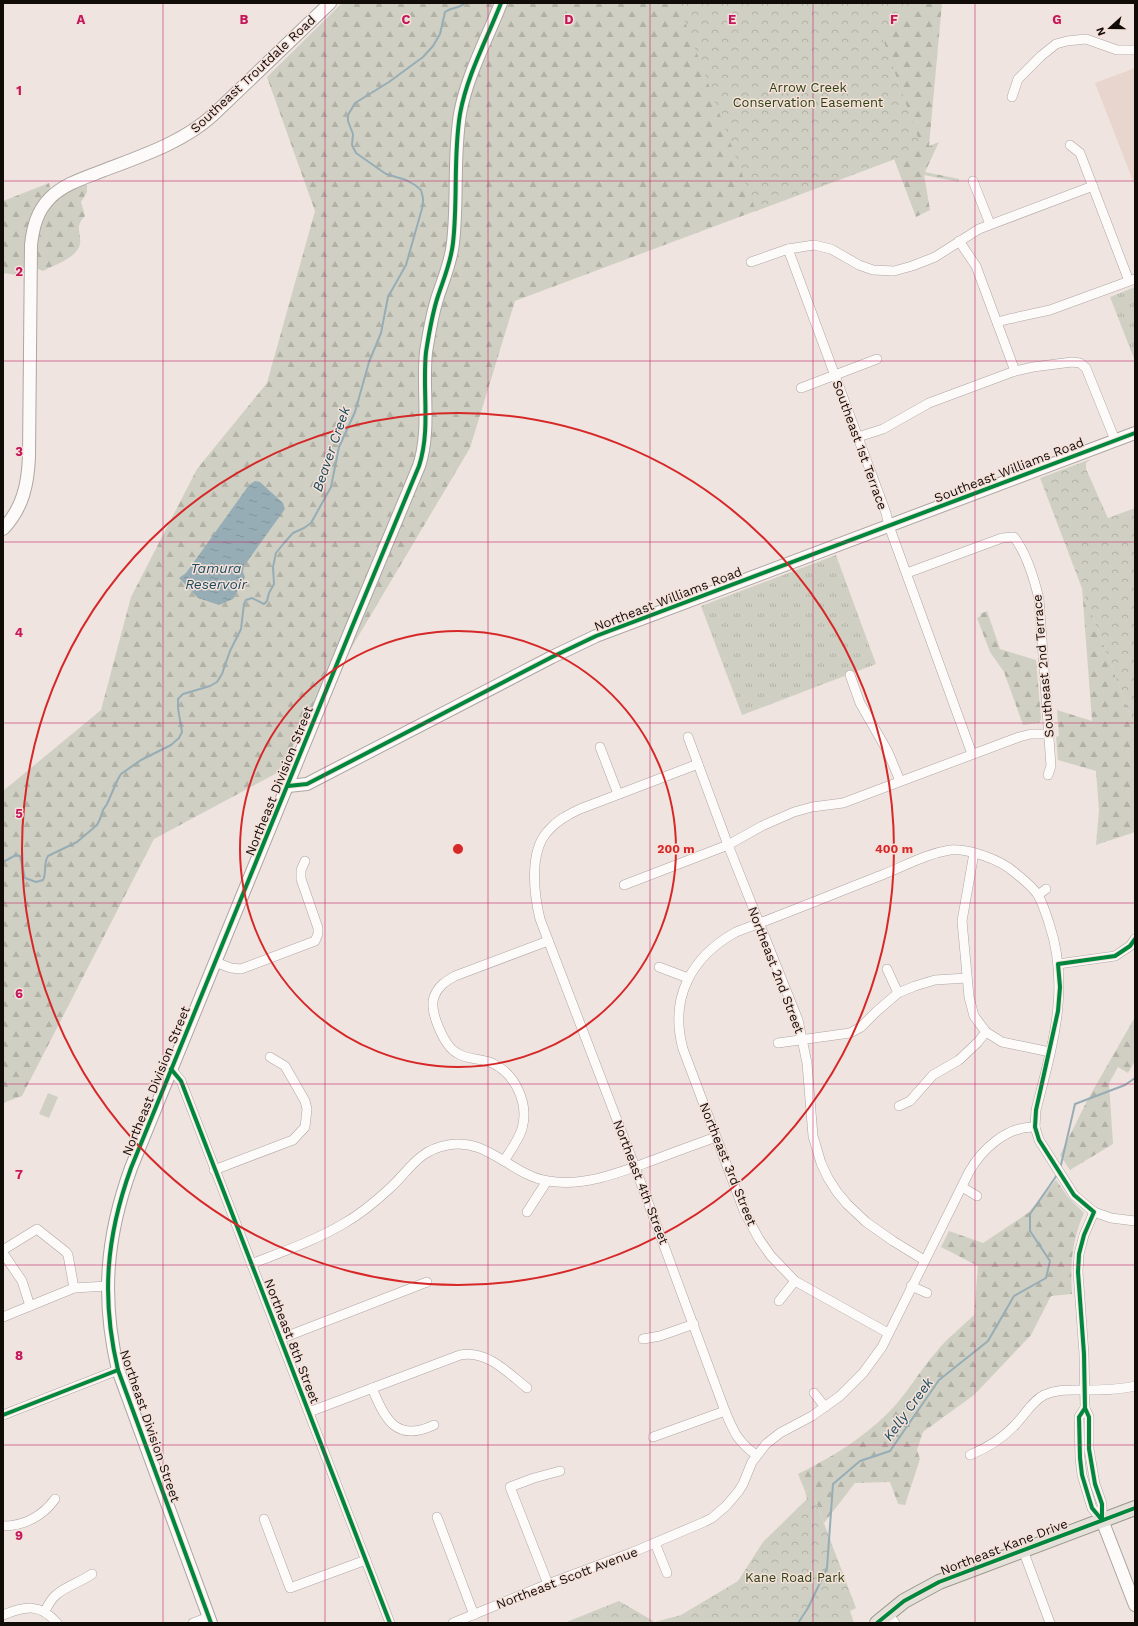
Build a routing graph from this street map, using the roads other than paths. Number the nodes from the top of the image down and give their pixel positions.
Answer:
1 (330, 3) edge
2 (501, 3) edge
3 (1135, 50) edge
4 (1012, 97) dead end
5 (1070, 145) dead end
6 (973, 181) dead end
7 (1093, 186) junction
8 (990, 224) junction
9 (959, 241) junction
10 (788, 249) junction
11 (751, 262) dead end
12 (1132, 280) edge
13 (997, 322) junction
14 (877, 359) dead end
15 (1015, 371) junction
16 (834, 376) junction
17 (801, 388) dead end
18 (1135, 433) edge
19 (858, 437) junction
20 (1115, 440) junction
21 (889, 526) junction
22 (3, 529) edge
23 (907, 574) junction
24 (850, 675) dead end
25 (1050, 734) junction
26 (688, 737) dead end
27 (600, 747) dead end
28 (972, 754) junction
29 (698, 764) junction
30 (1048, 775) dead end
31 (900, 781) junction
32 (288, 786) junction
33 (618, 794) junction
34 (728, 845) junction
35 (974, 853) junction
36 (305, 861) dead end
37 (624, 885) dead end
38 (1046, 889) dead end
39 (1038, 895) junction
40 (759, 924) junction
41 (1135, 939) edge
42 (548, 941) junction
43 (215, 962) junction
44 (1058, 964) junction
45 (659, 967) dead end
46 (887, 969) dead end
47 (688, 978) junction
48 (967, 978) junction
49 (898, 993) junction
50 (986, 1032) junction
51 (803, 1039) junction
52 (778, 1043) dead end
53 (1050, 1052) junction
54 (270, 1057) dead end
55 (171, 1070) junction
56 (899, 1106) dead end
57 (1035, 1127) junction
58 (716, 1137) junction
59 (504, 1161) junction
60 (636, 1167) junction
61 (214, 1170) junction
62 (547, 1181) junction
63 (962, 1187) junction
64 (977, 1196) dead end
65 (527, 1212) dead end
66 (1094, 1212) junction
67 (1135, 1221) edge
68 (3, 1250) edge
69 (3, 1253) edge
70 (924, 1260) junction
71 (251, 1264) junction
72 (795, 1281) junction
73 (427, 1282) dead end
74 (107, 1286) junction
75 (911, 1286) junction
76 (74, 1288) junction
77 (927, 1293) dead end
78 (779, 1301) dead end
79 (30, 1306) junction
80 (3, 1317) edge
81 (694, 1324) junction
82 (888, 1333) junction
83 (280, 1339) junction
84 (643, 1339) dead end
85 (118, 1370) junction
86 (1135, 1386) edge
87 (372, 1388) junction
88 (527, 1388) dead end
89 (1085, 1390) junction
90 (814, 1393) dead end
91 (825, 1407) junction
92 (725, 1411) junction
93 (309, 1412) junction
94 (3, 1415) edge
95 (434, 1424) dead end
96 (653, 1438) dead end
97 (756, 1455) junction
98 (970, 1455) dead end
99 (560, 1471) dead end
100 (55, 1499) dead end
101 (1135, 1508) edge
102 (437, 1517) dead end
103 (264, 1519) dead end
104 (1102, 1520) junction
105 (3, 1526) edge
106 (655, 1543) junction
107 (1022, 1550) junction
108 (366, 1560) junction
109 (667, 1573) dead end
110 (92, 1574) dead end
111 (548, 1584) junction
112 (1135, 1605) edge
113 (45, 1611) junction
114 (3, 1615) edge
115 (474, 1615) junction
116 (892, 1618) edge
117 (210, 1620) edge
118 (57, 1623) edge
119 (193, 1623) edge
120 (390, 1623) edge
121 (453, 1623) edge
122 (877, 1623) edge
123 (1050, 1623) edge

1 - 22 street, Southeast Troutdale Road
2 - 32 street, Northeast Division Street
3 - 4 street
5 - 7 street
6 - 8 street
7 - 8 street
7 - 12 street
8 - 9 street
9 - 10 street
9 - 13 street
10 - 11 street
10 - 16 street, Southeast 1st Terrace
12 - 13 street
13 - 15 street
14 - 16 street
15 - 19 street
15 - 20 street
16 - 17 street
16 - 19 street, Southeast 1st Terrace
18 - 20 street, Southeast Williams Road
19 - 21 street, Southeast 1st Terrace
20 - 21 street, Southeast Williams Road
21 - 23 street, Southeast 1st Terrace
21 - 32 street, Northeast Williams Road
23 - 25 street, Southeast 2nd Terrace
23 - 28 street, Southeast 1st Terrace
24 - 31 street
25 - 28 street
25 - 30 street, Southeast 2nd Terrace
26 - 29 street, Northeast 2nd Street
27 - 33 street
28 - 31 street
29 - 33 street, Northeast 4th Street
29 - 34 street, Northeast 2nd Street
31 - 34 street
32 - 43 street, Northeast Division Street
33 - 42 street, Northeast 4th Street
34 - 37 street
34 - 40 street, Northeast 2nd Street
35 - 39 street, Northeast 3rd Street
35 - 40 street, Northeast 3rd Street
35 - 48 street
36 - 43 street
38 - 39 street
39 - 44 street
40 - 47 street, Northeast 3rd Street
40 - 51 street, Northeast 2nd Street
41 - 44 street
42 - 59 street
42 - 60 street, Northeast 4th Street
43 - 55 street, Northeast Division Street
44 - 53 street
45 - 47 street
46 - 49 street
47 - 58 street, Northeast 3rd Street
48 - 49 street
48 - 50 street
49 - 51 street
50 - 53 street
50 - 56 street
51 - 52 street
51 - 70 street, Northeast 2nd Street
53 - 57 street
54 - 61 street
55 - 61 street, Northeast 8th Street
55 - 74 street, Northeast Division Street
57 - 63 street, Northeast Scott Avenue
57 - 66 street
58 - 60 street
58 - 72 street, Northeast 3rd Street
59 - 62 street
59 - 71 street
60 - 62 street
60 - 81 street, Northeast 4th Street
61 - 71 street, Northeast 8th Street
62 - 65 street
63 - 64 street
63 - 70 street, Northeast Scott Avenue
66 - 67 street
66 - 89 street
68 - 76 street
69 - 79 street
70 - 75 street, Northeast Scott Avenue
71 - 83 street, Northeast 8th Street
72 - 78 street
72 - 82 street, Northeast 3rd Street
73 - 83 street
74 - 76 street
74 - 85 street, Northeast Division Street
75 - 77 street
75 - 82 street, Northeast Scott Avenue
76 - 79 street
79 - 80 street
81 - 84 street
81 - 92 street, Northeast 4th Street
82 - 91 street, Northeast Scott Avenue
83 - 93 street, Northeast 8th Street
85 - 94 street
85 - 117 street, Northeast Division Street
86 - 89 street
87 - 88 street
87 - 93 street
87 - 95 street
89 - 98 street
89 - 104 street
90 - 91 street
91 - 97 street, Northeast Scott Avenue
92 - 96 street
92 - 97 street, Northeast 4th Street
93 - 108 street, Northeast 8th Street
97 - 106 street, Northeast Scott Avenue
99 - 111 street
100 - 105 street
101 - 104 main road, Northeast Kane Drive
102 - 115 street
103 - 108 street
104 - 107 main road, Northeast Kane Drive
104 - 112 street
106 - 109 street
106 - 111 street, Northeast Scott Avenue
107 - 116 main road, Northeast Kane Drive
107 - 123 street
108 - 120 street, Northeast 8th Street
110 - 113 street
111 - 115 street, Northeast Scott Avenue
113 - 114 street
113 - 118 street
115 - 121 street, Northeast Scott Avenue
116 - 122 main road, Northeast Kane Drive
117 - 119 street

